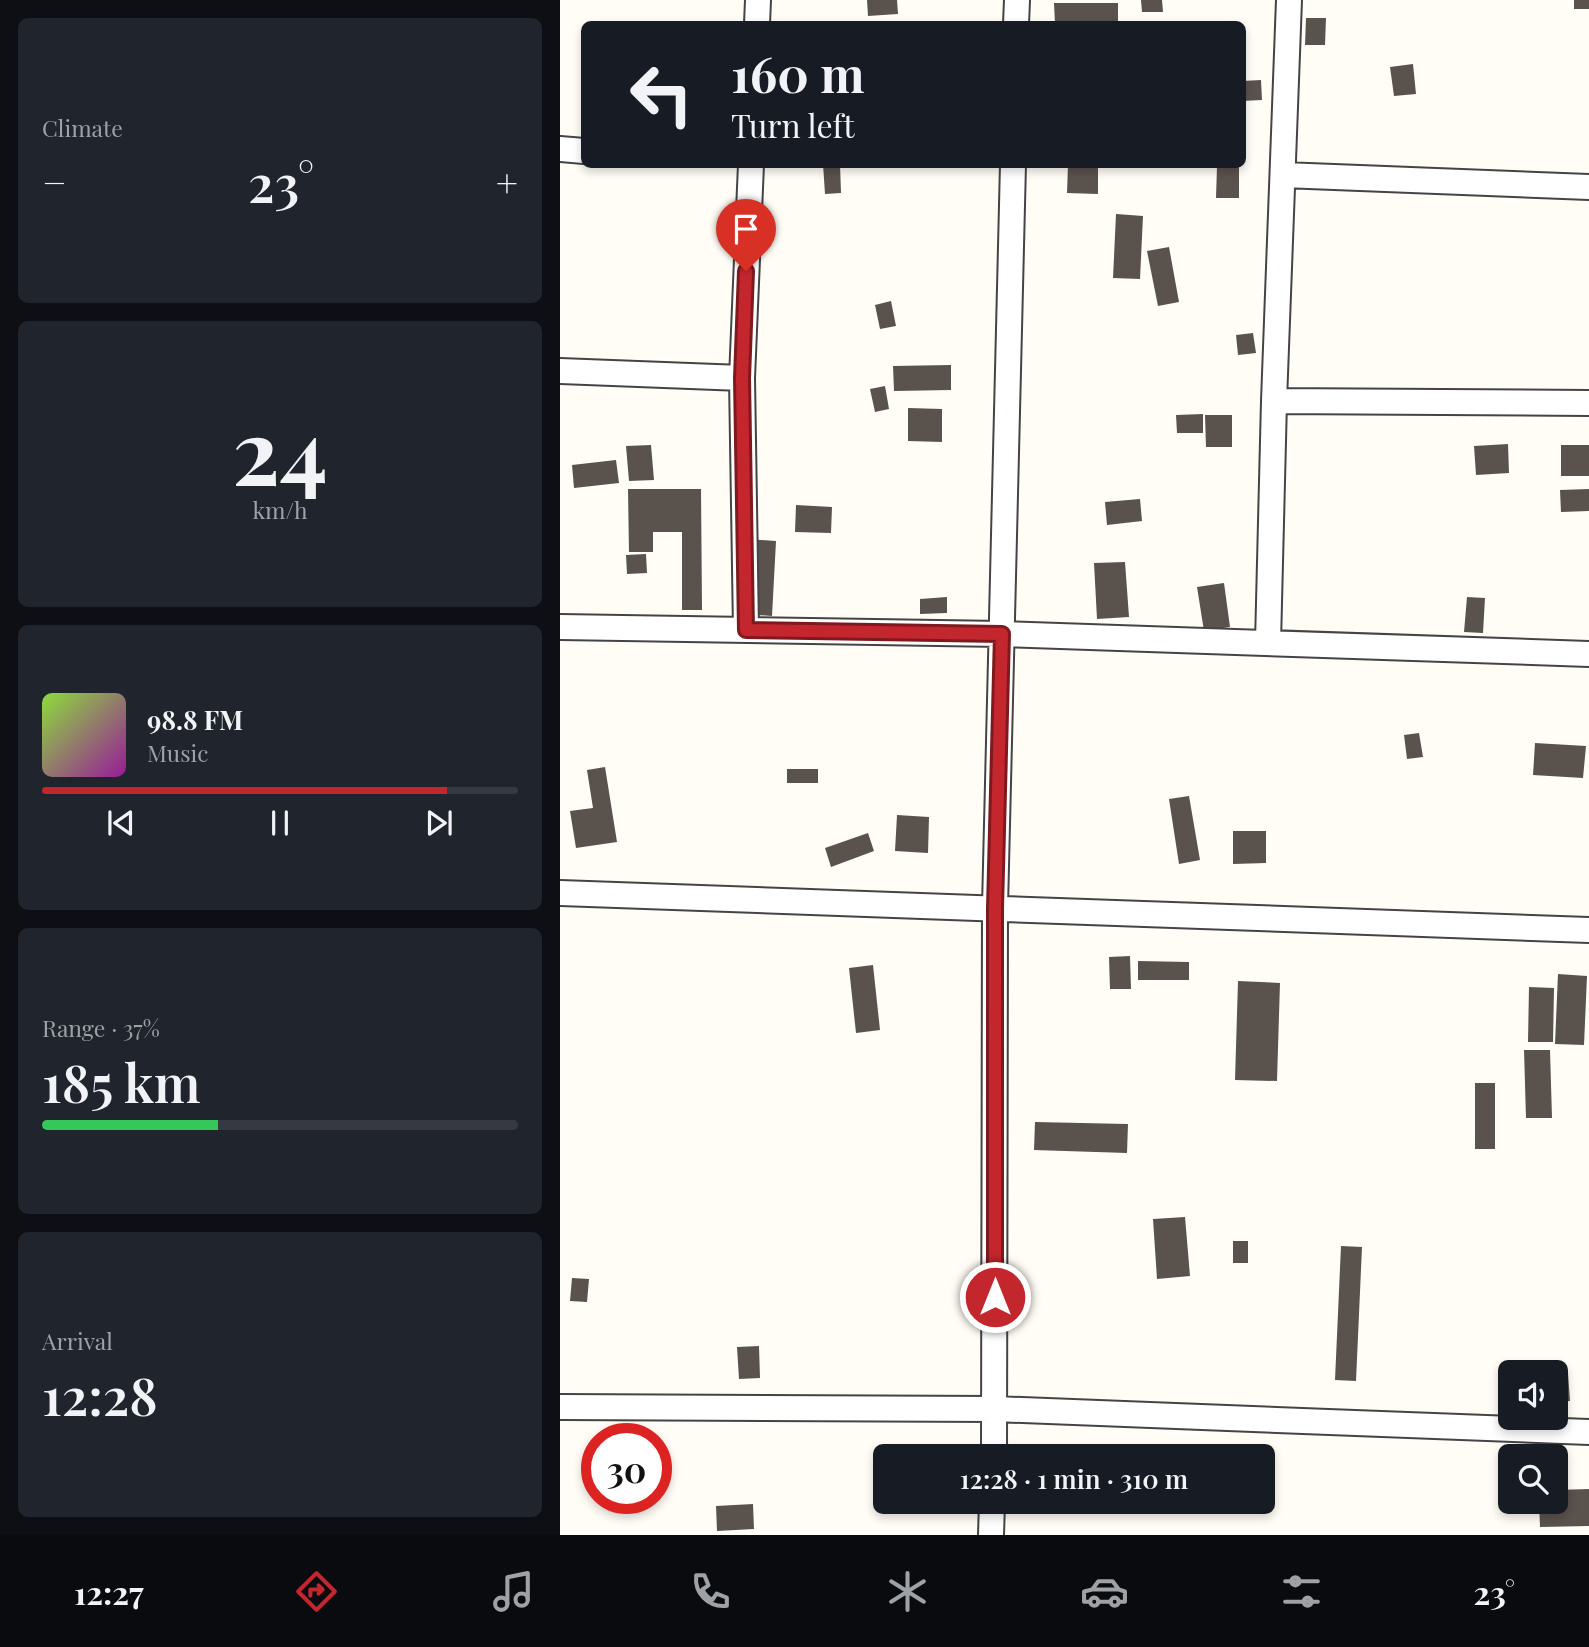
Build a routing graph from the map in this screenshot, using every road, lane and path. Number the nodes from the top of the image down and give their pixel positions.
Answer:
1 (758, 0) edge
2 (1017, 0) edge
3 (1289, 0) edge
4 (757, 21) edge
5 (1016, 21) edge
6 (560, 149) edge
7 (581, 151) edge
8 (751, 168) edge
9 (1013, 168) edge
10 (1283, 175) junction
11 (1589, 187) edge
12 (560, 371) edge
13 (742, 378) junction
14 (1273, 401) junction
15 (1589, 403) edge
16 (560, 627) edge
17 (746, 630) junction
18 (1002, 634) junction
19 (1268, 643) junction
20 (1589, 654) edge
21 (560, 893) edge
22 (995, 908) junction
23 (1589, 930) edge
24 (560, 1407) edge
25 (995, 1409) junction
26 (1589, 1432) edge
27 (994, 1444) edge
28 (992, 1514) edge
29 (991, 1535) edge

1 - 4 street
2 - 5 street
3 - 10 street
6 - 7 street
8 - 13 street
9 - 18 street
10 - 11 street
10 - 14 street
12 - 13 street
13 - 17 street
14 - 15 street
14 - 19 street
16 - 17 street
17 - 18 street
18 - 19 street
18 - 22 street
19 - 20 street
21 - 22 street
22 - 23 street
22 - 25 street
24 - 25 street
25 - 26 street
25 - 27 street
28 - 29 street

